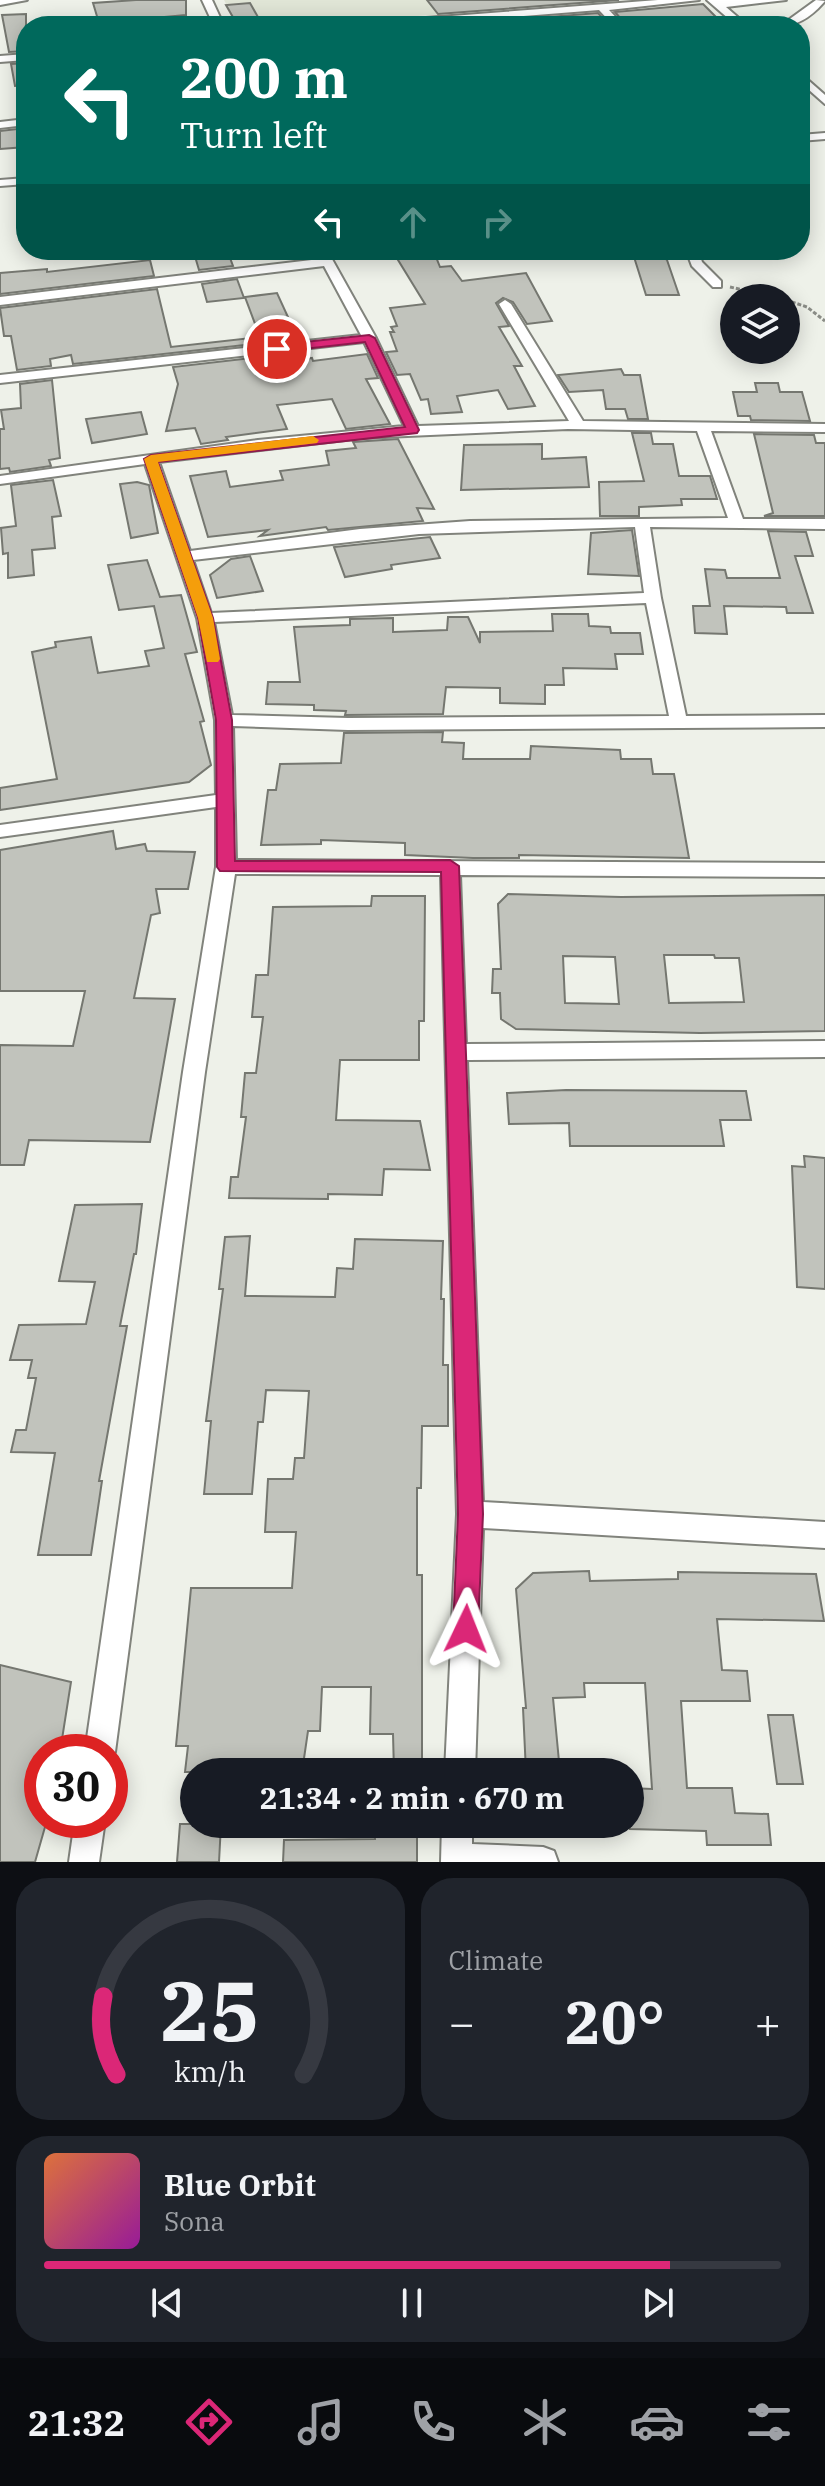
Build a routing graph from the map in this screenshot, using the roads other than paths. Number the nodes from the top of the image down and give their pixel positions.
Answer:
1 (22, 0) edge
2 (694, 0) edge
3 (781, 0) edge
4 (821, 0) edge
5 (0, 2) edge
6 (715, 3) edge
7 (600, 6) junction
8 (474, 16) edge
9 (610, 16) edge
10 (731, 16) edge
11 (803, 16) edge
12 (810, 80) edge
13 (825, 101) edge
14 (295, 260) edge
15 (326, 260) edge
16 (695, 260) edge
17 (717, 284) road end
18 (0, 301) edge
19 (505, 304) dead end
20 (369, 338) junction
21 (0, 379) edge
22 (577, 423) junction
23 (703, 427) junction
24 (825, 428) edge
25 (413, 430) junction
26 (151, 459) junction
27 (0, 480) edge
28 (642, 522) junction
29 (737, 523) junction
30 (825, 524) edge
31 (185, 556) junction
32 (653, 598) junction
33 (205, 618) junction
34 (224, 720) junction
35 (825, 721) edge
36 (679, 723) junction
37 (224, 800) junction
38 (0, 831) edge
39 (450, 866) junction
40 (226, 867) junction
41 (825, 870) edge
42 (825, 1049) edge
43 (455, 1052) junction
44 (470, 1514) junction
45 (825, 1535) edge
46 (102, 1734) edge
47 (461, 1758) edge
48 (87, 1838) edge
49 (457, 1838) edge
50 (456, 1861) edge
51 (84, 1862) edge
52 (543, 1862) edge

1 - 5 street
2 - 7 street
3 - 6 street
4 - 11 street
6 - 10 street
7 - 8 street
7 - 9 street
12 - 13 street
14 - 18 street
15 - 20 street
16 - 17 street
19 - 22 street
20 - 21 street
20 - 25 street
22 - 23 street
22 - 25 street
23 - 24 street
23 - 29 street
25 - 26 street
26 - 27 street
26 - 31 street
28 - 29 street
28 - 31 street
28 - 32 street
29 - 30 street
31 - 33 street
32 - 33 street
32 - 36 street
33 - 34 street
34 - 36 street
34 - 37 street
35 - 36 street
37 - 38 street
37 - 40 street
39 - 40 street
39 - 41 street
39 - 43 street
40 - 46 street
42 - 43 street
43 - 44 street
44 - 45 street
44 - 47 street
48 - 51 street
49 - 50 street
50 - 52 street

